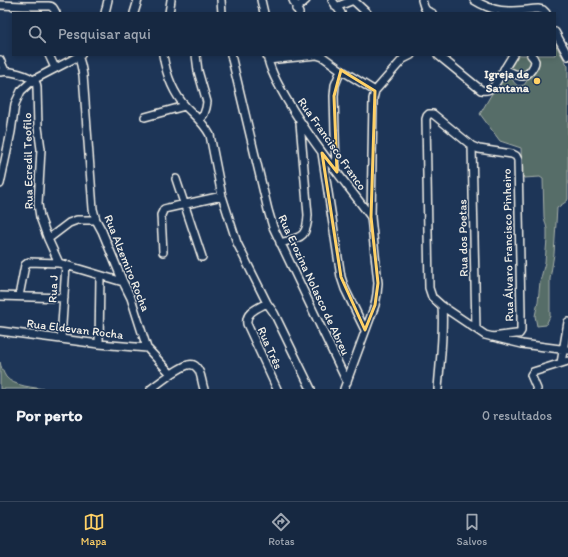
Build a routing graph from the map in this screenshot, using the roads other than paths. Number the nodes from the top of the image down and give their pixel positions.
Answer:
1 (108, 0) edge
2 (138, 0) edge
3 (171, 0) edge
4 (221, 0) edge
5 (261, 0) edge
6 (292, 0) edge
7 (306, 0) edge
8 (332, 0) edge
9 (422, 0) edge
10 (474, 0) edge
11 (0, 5) edge
12 (29, 10) edge
13 (339, 10) edge
14 (55, 11) edge
15 (298, 11) edge
16 (105, 12) edge
17 (134, 12) edge
18 (168, 12) edge
19 (222, 12) edge
20 (264, 12) edge
21 (366, 12) edge
22 (428, 12) edge
23 (545, 12) edge
24 (556, 34) edge
25 (49, 56) edge
26 (78, 56) edge
27 (80, 56) edge
28 (164, 56) edge
29 (196, 56) edge
30 (231, 56) edge
31 (292, 56) edge
32 (320, 56) edge
33 (439, 56) edge
34 (512, 56) edge
35 (532, 56) edge
36 (568, 56) edge
37 (268, 57) edge
38 (402, 57) edge
39 (0, 60) edge
40 (55, 68) junction
41 (504, 69) junction
42 (341, 70) junction
43 (2, 72) edge
44 (33, 80) junction
45 (375, 91) junction
46 (185, 106) junction
47 (145, 117) dead end
48 (200, 120) junction
49 (300, 122) junction
50 (472, 146) junction
51 (322, 153) junction
52 (336, 170) junction
53 (176, 179) dead end
54 (0, 184) edge
55 (222, 196) junction
56 (185, 204) junction
57 (371, 217) junction
58 (96, 220) junction
59 (48, 239) junction
60 (280, 243) junction
61 (163, 252) dead end
62 (202, 257) dead end
63 (62, 264) junction
64 (100, 276) junction
65 (124, 282) junction
66 (0, 296) edge
67 (19, 296) junction
68 (64, 298) junction
69 (267, 303) junction
70 (442, 306) junction
71 (568, 322) edge
72 (476, 329) junction
73 (365, 330) junction
74 (0, 331) edge
75 (492, 337) junction
76 (62, 339) junction
77 (99, 344) junction
78 (147, 348) junction
79 (565, 350) edge
80 (564, 362) edge
81 (171, 374) junction
82 (345, 386) edge
83 (150, 389) edge
84 (204, 389) edge
85 (276, 389) edge
86 (311, 389) edge
87 (438, 389) edge
88 (537, 389) edge

1 - 16 street
2 - 17 street
3 - 18 street
4 - 19 street
5 - 20 street
6 - 15 street
7 - 15 street
8 - 13 street
9 - 22 street
10 - 23 street
11 - 12 street
12 - 14 street
13 - 21 street
24 - 36 street
25 - 40 street
26 - 40 street
27 - 58 street, Rua Alzemiro Rocha
28 - 46 street
29 - 48 street
30 - 60 street, Rua Erozina Nolasco de Abreu
31 - 37 street
32 - 42 street
33 - 41 street
34 - 41 street
35 - 41 street
37 - 49 street, Rua Francisco Franco
38 - 45 street
39 - 43 street
40 - 44 street
42 - 45 street
42 - 52 street
43 - 44 street
44 - 54 street
44 - 59 street, Rua Ecredil Teofilo
45 - 57 street
46 - 47 street
46 - 48 street
48 - 55 street
49 - 51 street, Rua Francisco Franco
49 - 60 street
50 - 70 street
50 - 72 street, Rua dos Poetas
50 - 75 street, Rua Álvaro Francisco Pinheiro
51 - 52 street, Rua Francisco Franco
51 - 73 street
52 - 57 street, Rua Francisco Franco
53 - 56 street
55 - 56 street
55 - 69 street
56 - 61 street
56 - 62 street
57 - 73 street
58 - 59 street
58 - 65 street, Rua Alzemiro Rocha
59 - 63 street, Rua Ecredil Teofilo
60 - 82 street, Rua Erozina Nolasco de Abreu
63 - 64 street
63 - 67 street
63 - 68 street, Rua J
64 - 65 street
64 - 77 street
65 - 78 street, Rua Alzemiro Rocha
66 - 67 street
67 - 68 street
68 - 76 street, Rua J
69 - 85 street, Rua Três
69 - 86 street
70 - 72 street
70 - 87 street
71 - 79 street
72 - 75 street
73 - 82 street
74 - 76 street, Rua Eldevan Rocha
75 - 79 street
76 - 77 street, Rua Eldevan Rocha
77 - 78 street, Rua Eldevan Rocha
78 - 81 street, Rua Alzemiro Rocha
79 - 80 street
80 - 88 street
81 - 83 street
81 - 84 street

